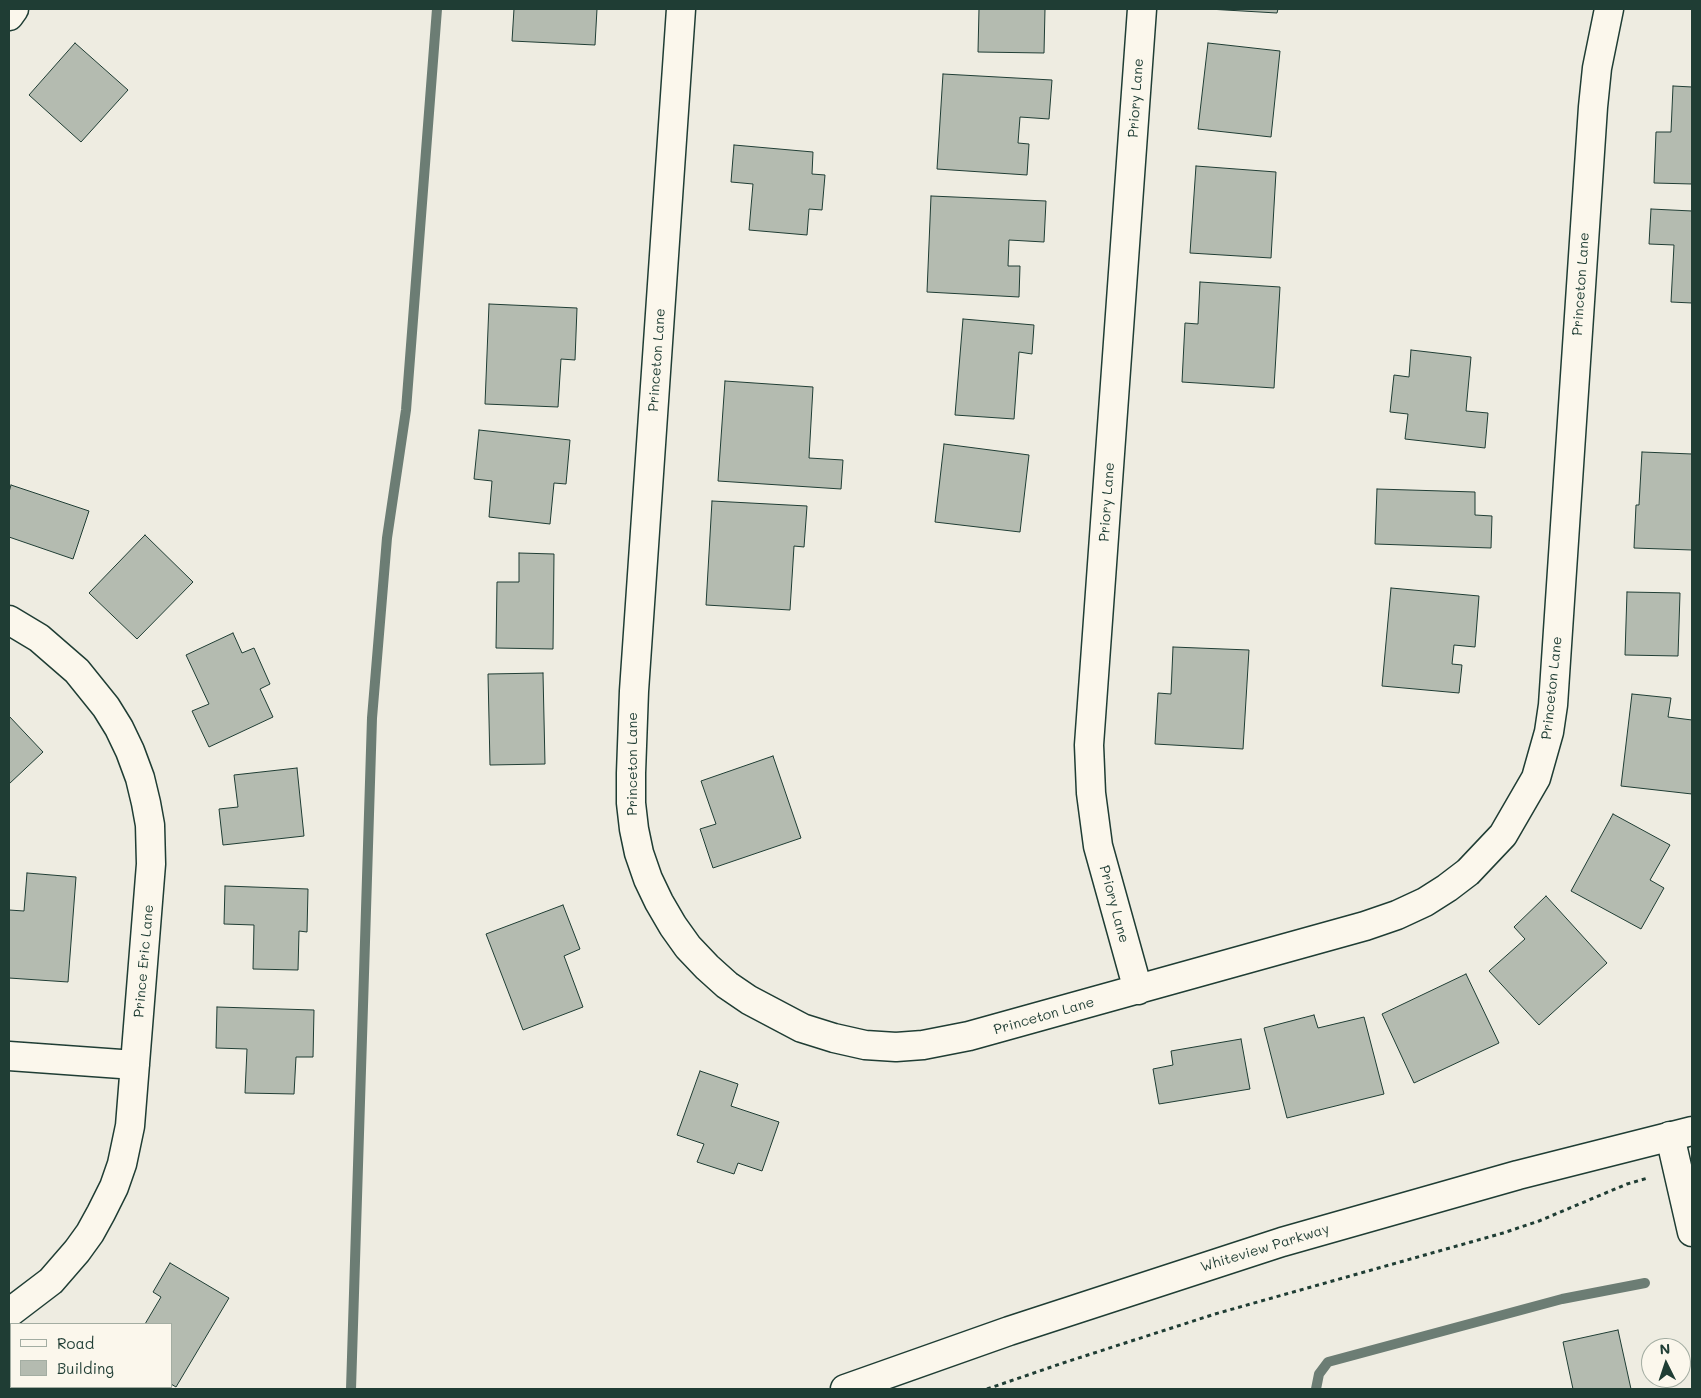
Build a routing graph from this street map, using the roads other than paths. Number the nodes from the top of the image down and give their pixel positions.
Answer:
1 (14, 9) edge
2 (681, 9) edge
3 (1142, 9) edge
4 (1609, 9) edge
5 (9, 16) edge
6 (9, 620) edge
7 (1138, 990) junction
8 (9, 1056) edge
9 (135, 1065) junction
10 (1681, 1134) edge
11 (1692, 1232) edge
12 (9, 1313) edge
13 (845, 1389) edge

1 - 5 street
2 - 7 street, Princeton Lane
3 - 7 street, Priory Lane
4 - 7 street, Princeton Lane
6 - 9 street, Prince Eric Lane
8 - 9 street
9 - 12 street, Prince Eric Lane
10 - 11 street
10 - 13 street, Whiteview Parkway

